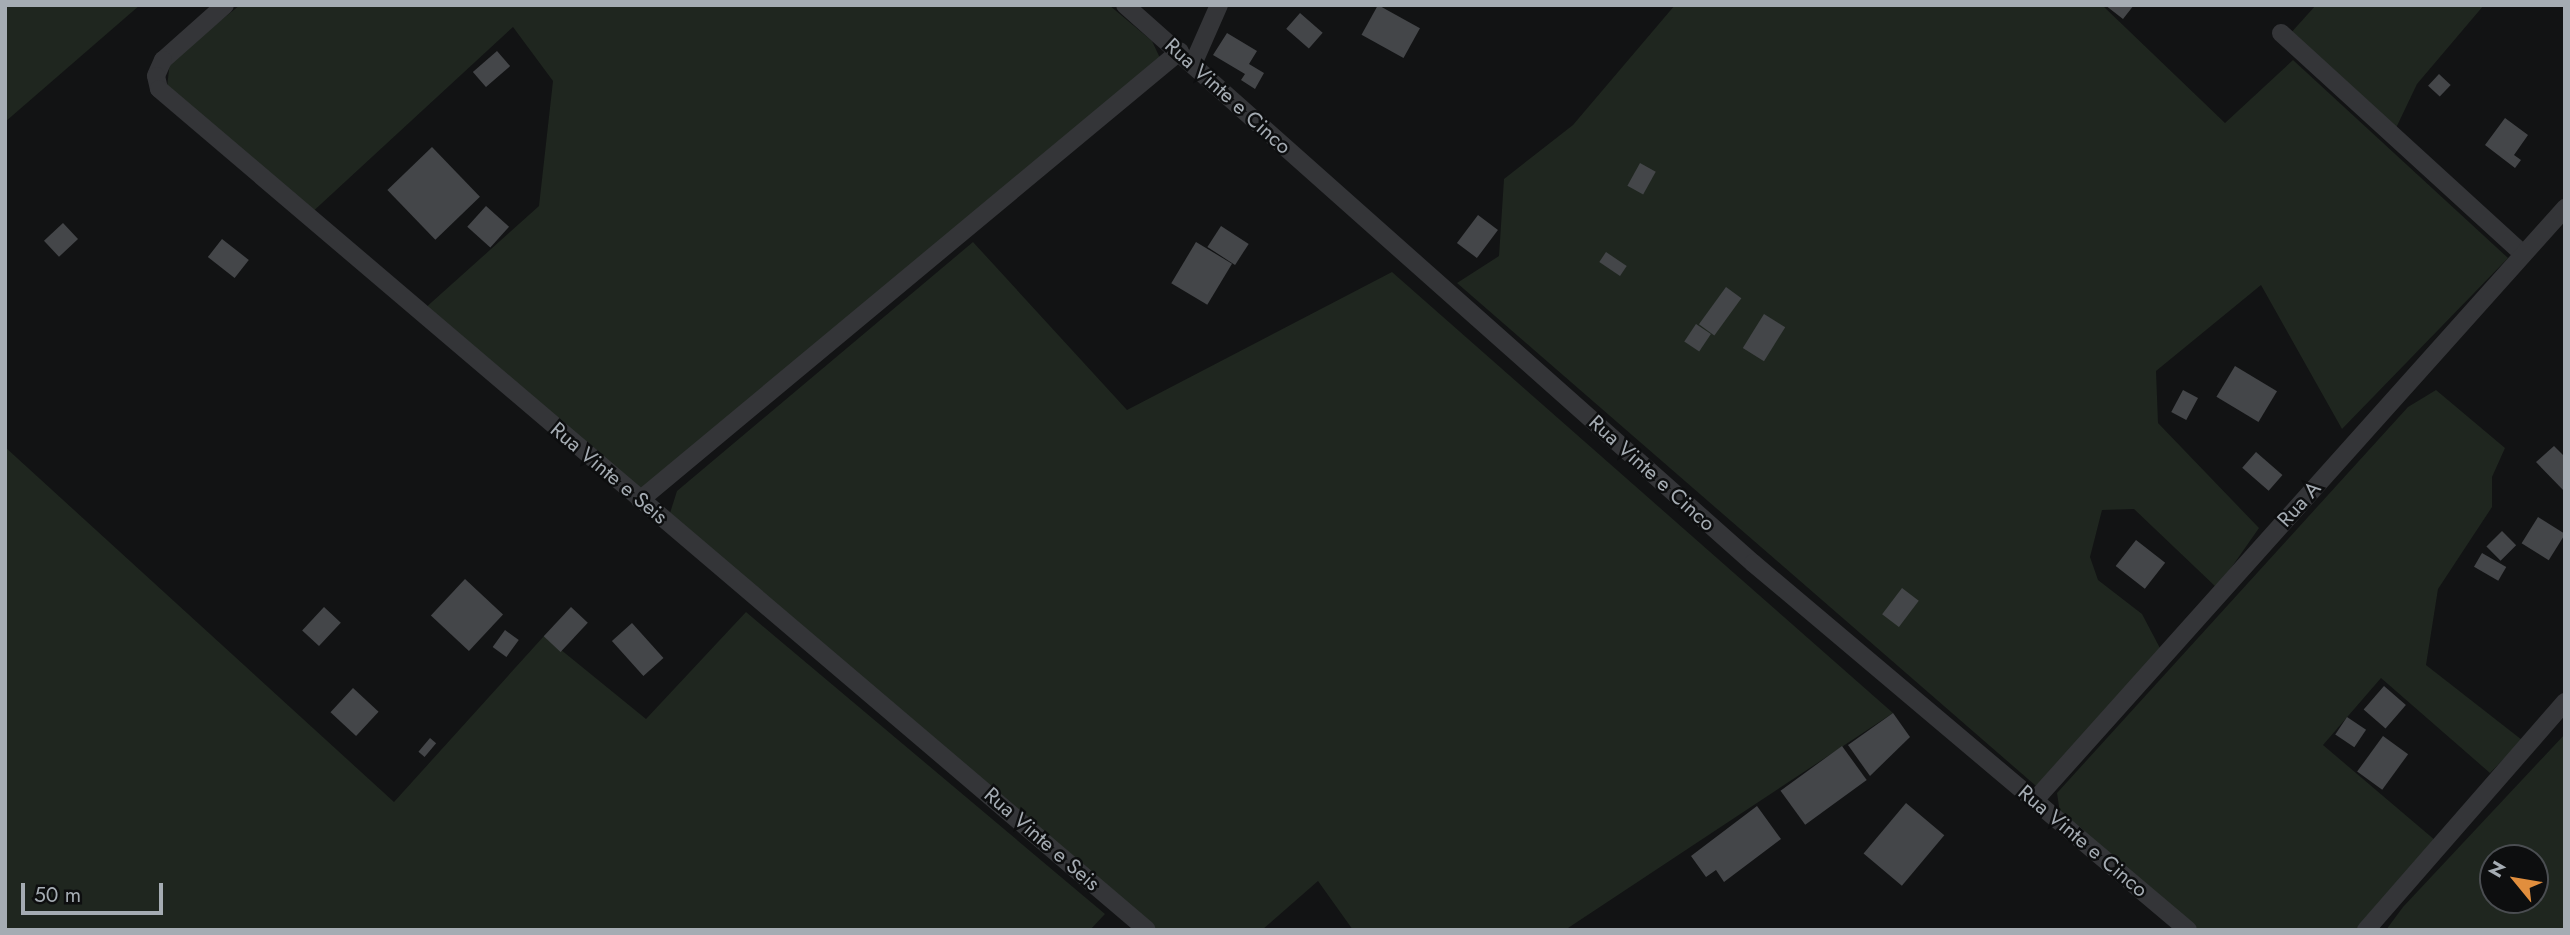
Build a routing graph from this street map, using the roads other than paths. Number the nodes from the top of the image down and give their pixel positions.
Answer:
1 (225, 5) edge
2 (1125, 5) edge
3 (1219, 5) edge
4 (2281, 33) dead end
5 (1186, 57) junction
6 (2565, 208) edge
7 (2523, 254) junction
8 (640, 500) junction
9 (2565, 702) edge
10 (2035, 800) junction
11 (1147, 930) edge
12 (2188, 930) edge
13 (2366, 930) edge

1 - 8 street, Rua Vinte e Seis
2 - 5 street, Rua Vinte e Cinco
3 - 5 street
4 - 7 street
5 - 8 street
5 - 10 street, Rua Vinte e Cinco
6 - 7 street, Rua A
7 - 10 street, Rua A
8 - 11 street, Rua Vinte e Seis
9 - 13 street
10 - 12 street, Rua Vinte e Cinco

